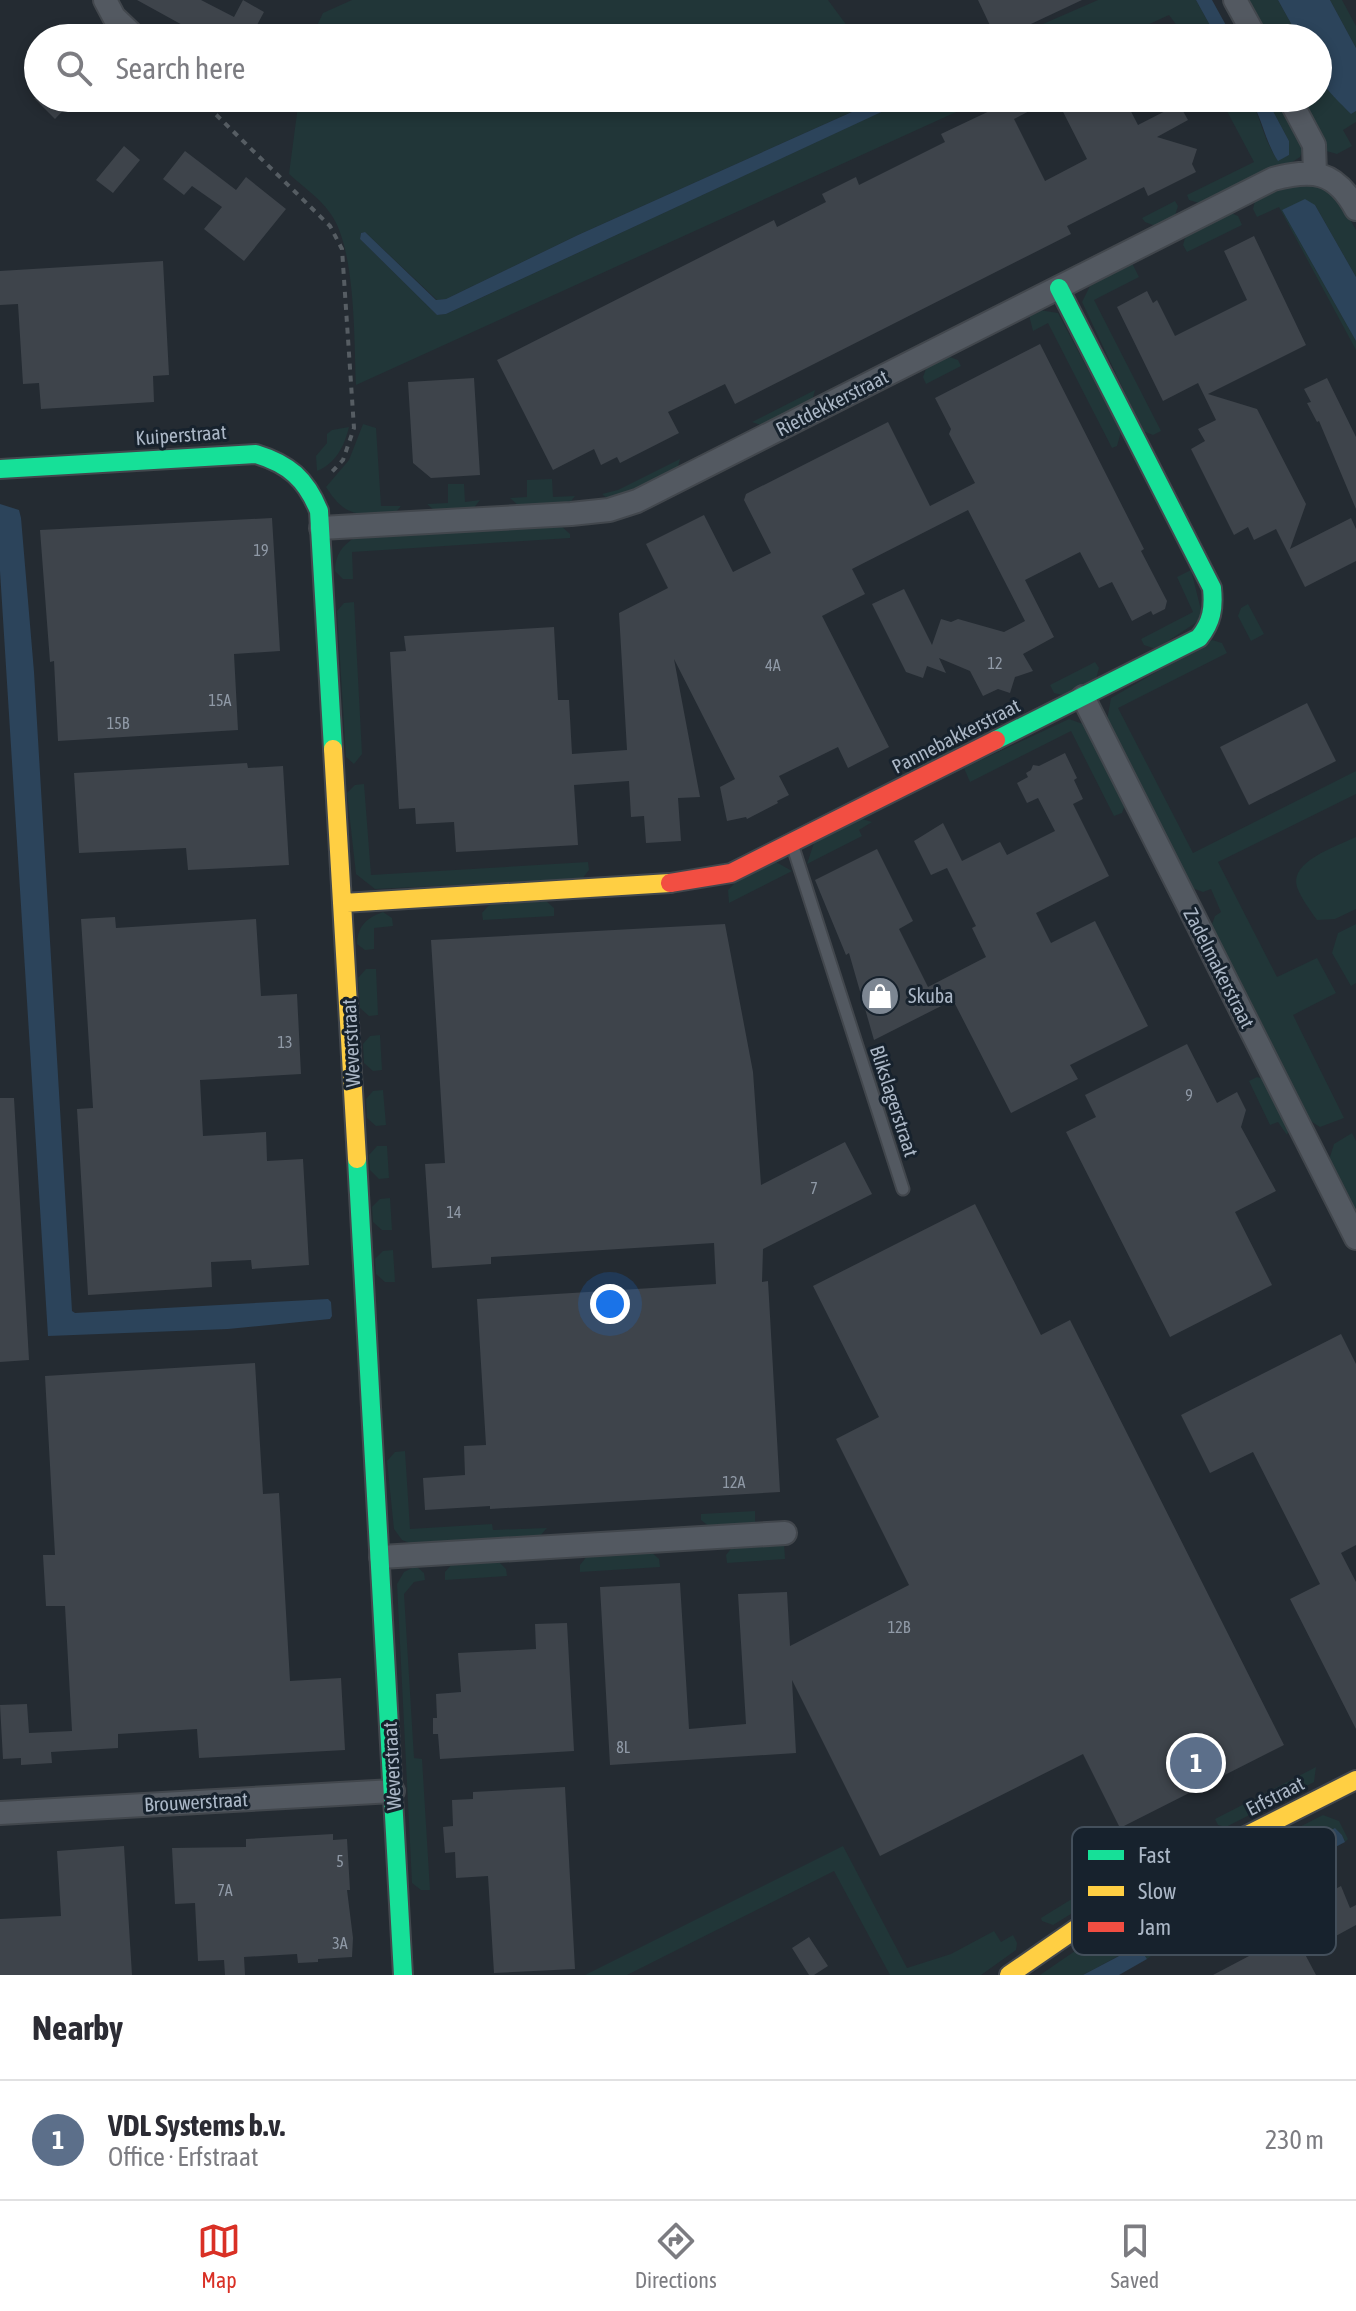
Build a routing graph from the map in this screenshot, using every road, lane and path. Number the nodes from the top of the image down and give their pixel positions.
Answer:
1 (105, 0) edge
2 (1235, 0) edge
3 (121, 24) edge
4 (1248, 24) edge
5 (213, 112) edge
6 (1296, 112) edge
7 (1315, 173) junction
8 (1356, 209) edge
9 (1059, 288) junction
10 (0, 469) edge
11 (311, 489) junction
12 (321, 528) junction
13 (1083, 697) junction
14 (792, 843) junction
15 (343, 903) junction
16 (903, 1189) dead end
17 (1356, 1238) edge
18 (785, 1533) dead end
19 (381, 1557) junction
20 (1356, 1780) edge
21 (393, 1791) junction
22 (0, 1813) edge
23 (1264, 1827) edge
24 (1072, 1932) edge
25 (403, 1975) edge
26 (1009, 1975) edge

1 - 3 street
2 - 4 street
5 - 11 path
6 - 7 street
7 - 8 street
7 - 9 street, Rietdekkerstraat
9 - 12 street, Rietdekkerstraat
9 - 13 street, Pannebakkerstraat
10 - 11 street, Kuiperstraat
11 - 12 street
12 - 15 street, Weverstraat
13 - 14 street, Pannebakkerstraat
13 - 17 street, Zadelmakerstraat
14 - 15 street, Pannebakkerstraat
14 - 16 lane, Blikslagerstraat
15 - 19 street, Weverstraat
18 - 19 street
19 - 21 street, Weverstraat
20 - 23 street, Erfstraat
21 - 22 street, Brouwerstraat
21 - 25 street, Weverstraat
24 - 26 street, Erfstraat

